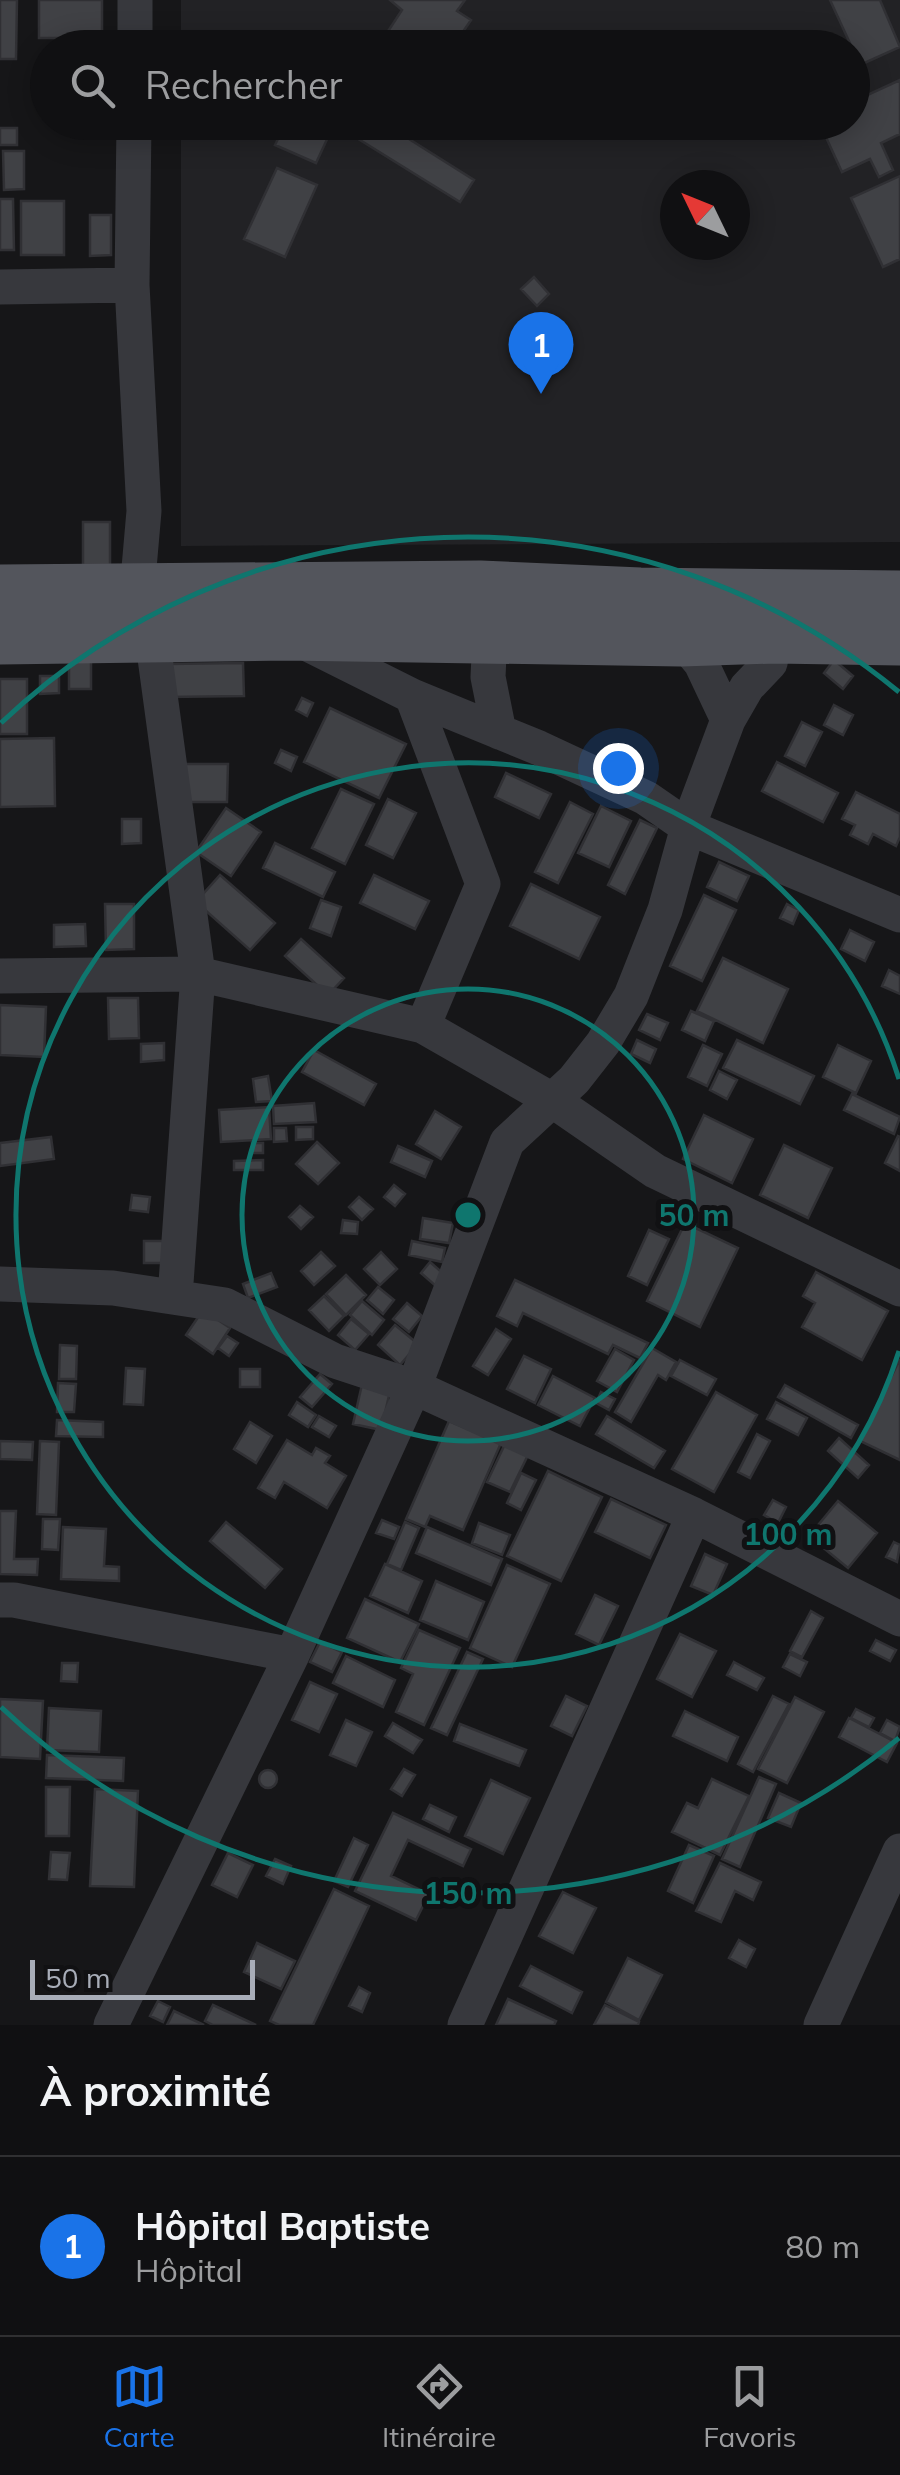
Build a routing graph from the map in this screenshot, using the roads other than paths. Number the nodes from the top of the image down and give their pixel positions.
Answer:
1 (135, 0) edge
2 (135, 30) edge
3 (134, 140) edge
4 (132, 285) junction
5 (0, 287) edge
6 (0, 592) edge
7 (640, 595) junction
8 (900, 598) edge
9 (485, 611) junction
10 (145, 614) junction
11 (286, 633) junction
12 (775, 636) junction
13 (0, 637) edge
14 (681, 638) junction
15 (900, 638) edge
16 (412, 696) junction
17 (728, 720) junction
18 (499, 732) junction
19 (688, 827) junction
20 (900, 916) edge
21 (198, 974) junction
22 (0, 976) edge
23 (423, 1026) junction
24 (552, 1100) junction
25 (0, 1284) edge
26 (900, 1289) edge
27 (175, 1296) junction
28 (414, 1386) junction
29 (694, 1515) junction
30 (0, 1600) edge
31 (900, 1619) edge
32 (292, 1654) junction
33 (900, 1851) edge
34 (111, 2025) edge
35 (465, 2025) edge
36 (821, 2025) edge

1 - 2 street
3 - 4 street
4 - 5 street
4 - 10 street
6 - 10 main road
7 - 8 main road
7 - 9 main road
7 - 14 street
9 - 10 main road
9 - 11 main road
9 - 14 main road
9 - 18 street
10 - 11 main road
10 - 13 main road
10 - 21 street
11 - 16 street
12 - 14 main road
12 - 15 main road
12 - 17 street
14 - 17 street
16 - 18 street
16 - 23 street
17 - 19 street
18 - 19 street
19 - 20 street
19 - 24 street
21 - 22 street
21 - 23 street
21 - 27 street
23 - 24 street
24 - 26 street
24 - 28 street
25 - 27 street
27 - 28 street
28 - 29 street
28 - 32 street
29 - 31 street
29 - 35 street
30 - 32 street
32 - 34 street
33 - 36 street

